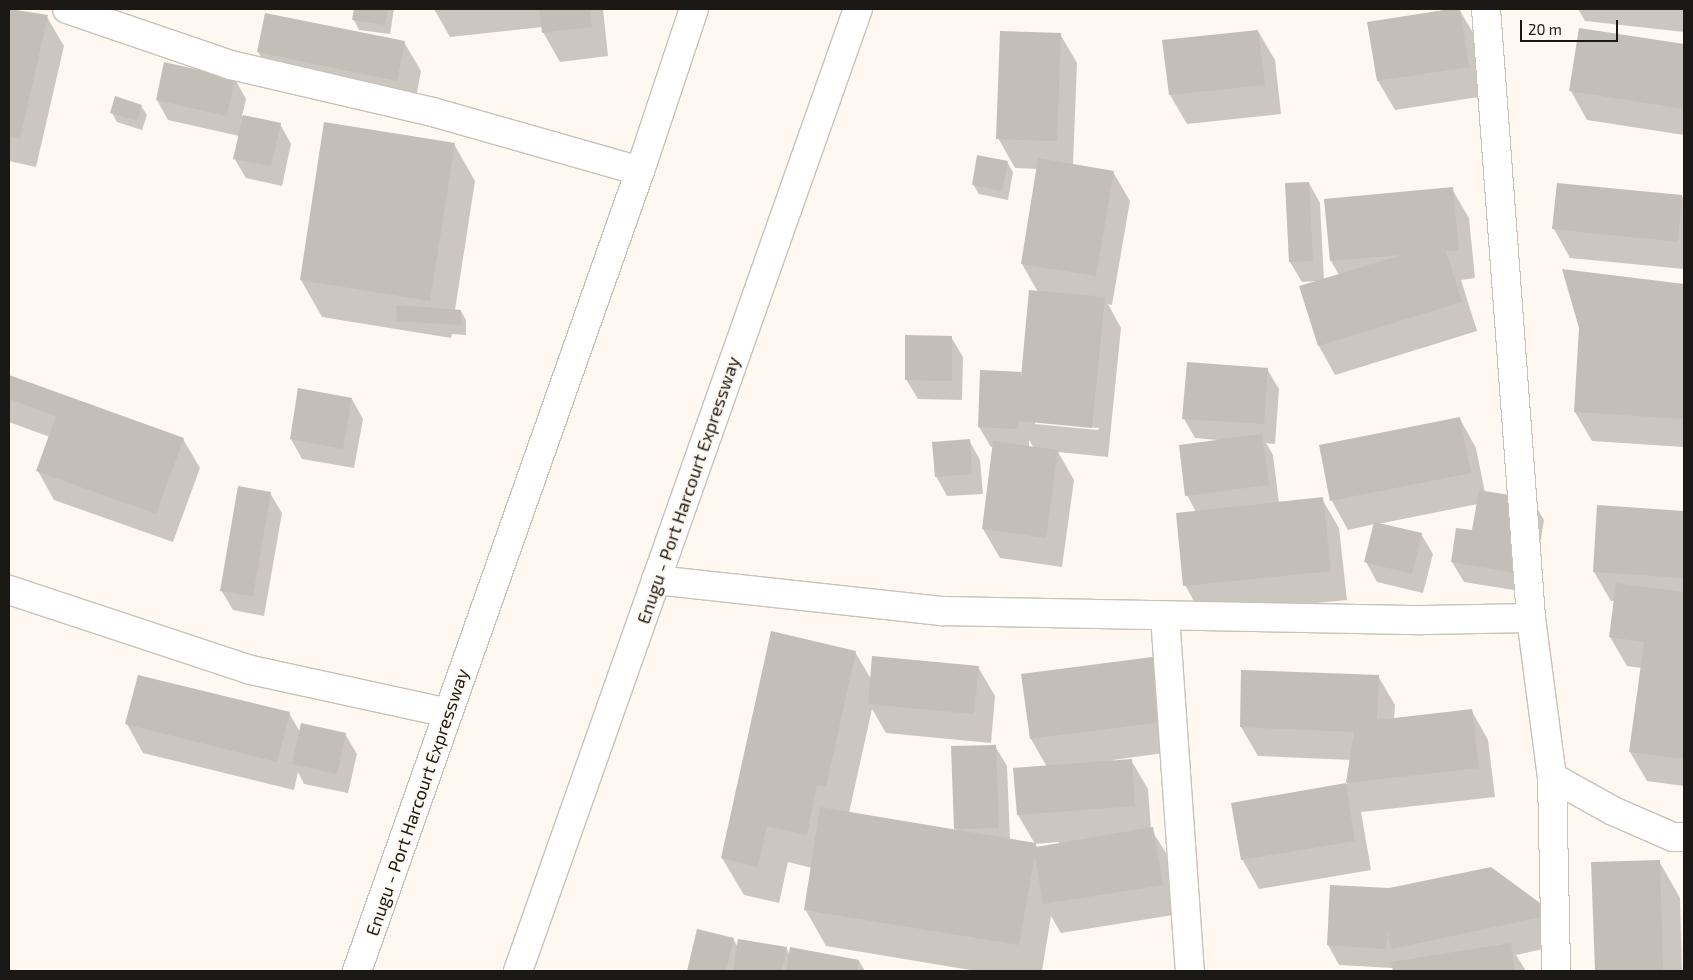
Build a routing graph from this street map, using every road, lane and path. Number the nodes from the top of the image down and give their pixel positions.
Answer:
1 (68, 9) edge
2 (694, 9) edge
3 (858, 9) edge
4 (1486, 9) edge
5 (640, 171) junction
6 (656, 580) junction
7 (9, 590) edge
8 (1166, 616) junction
9 (1531, 618) junction
10 (448, 714) junction
11 (1552, 777) junction
12 (1679, 837) edge
13 (357, 971) edge
14 (518, 971) edge
15 (1190, 971) edge
16 (1556, 971) edge

1 - 5 main road
2 - 5 main road, Enugu - Port Harcourt Expressway
3 - 6 main road, Enugu - Port Harcourt Expressway
4 - 9 main road
5 - 10 main road, Enugu - Port Harcourt Expressway
6 - 8 main road
6 - 14 main road, Enugu - Port Harcourt Expressway
7 - 10 main road
8 - 9 main road
8 - 15 main road
9 - 11 main road
10 - 13 main road, Enugu - Port Harcourt Expressway
11 - 12 main road
11 - 16 main road

